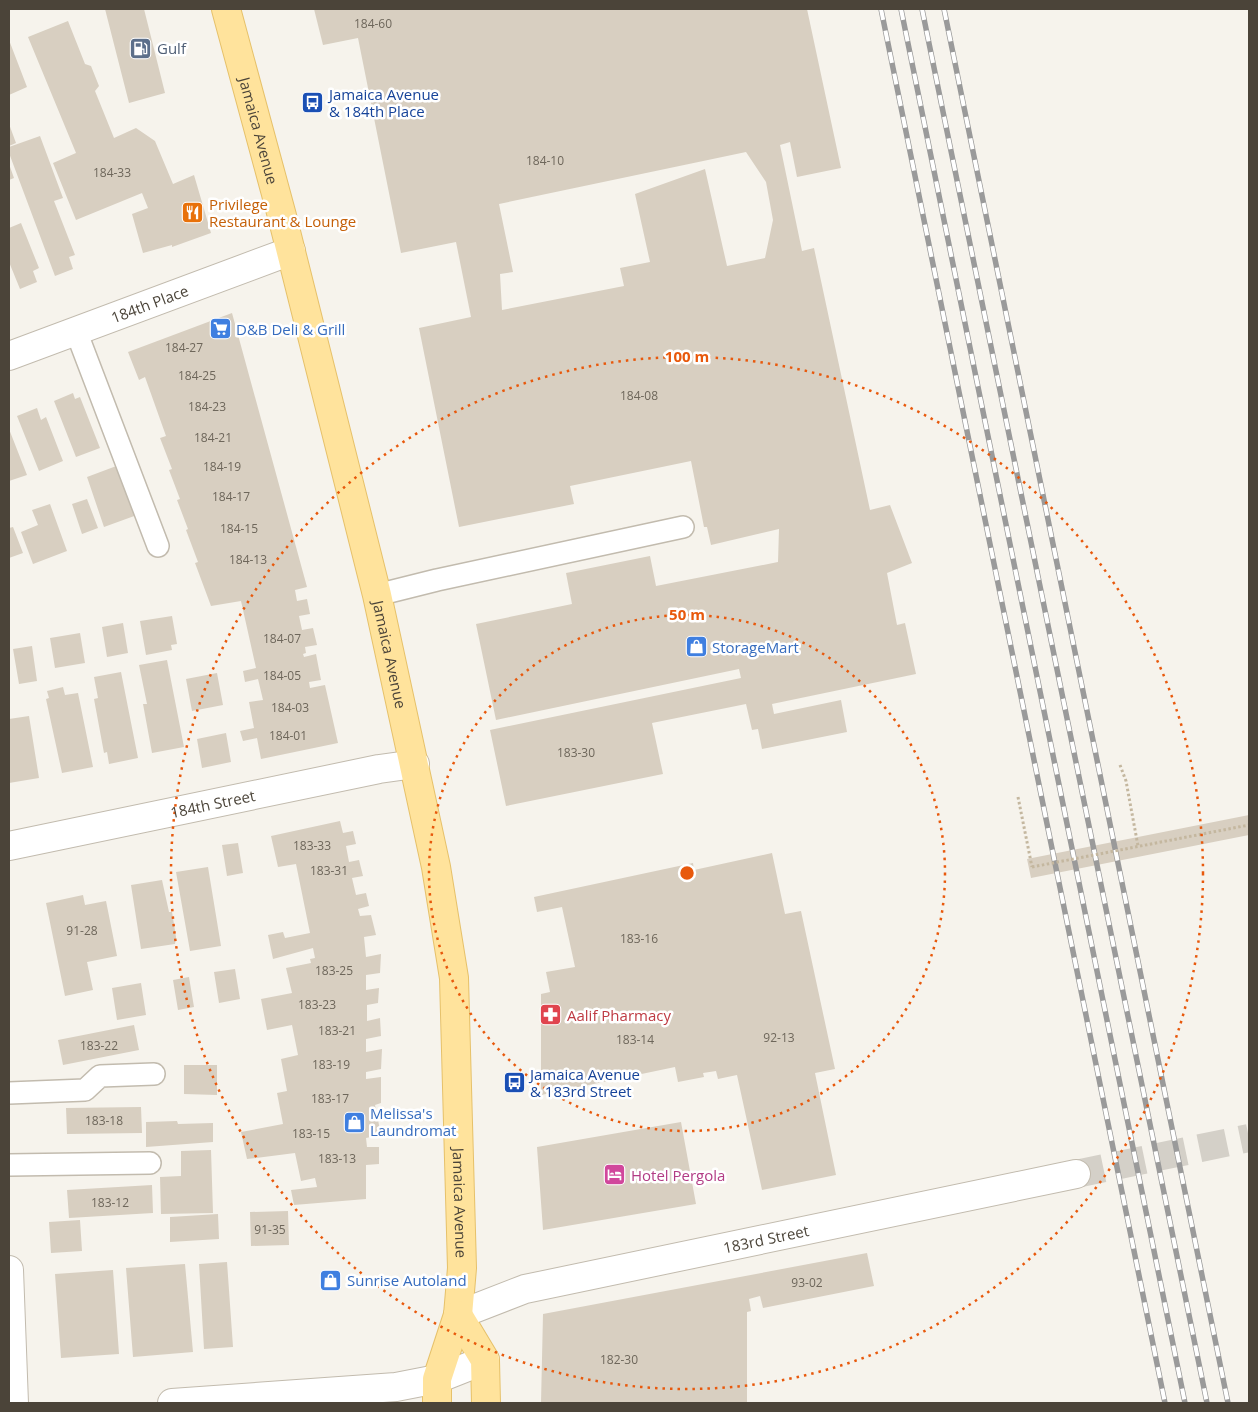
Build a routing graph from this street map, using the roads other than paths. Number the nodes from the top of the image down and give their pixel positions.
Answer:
1 (226, 9) edge
2 (291, 252) junction
3 (76, 331) junction
4 (9, 356) edge
5 (683, 527) dead end
6 (158, 546) dead end
7 (377, 595) junction
8 (415, 764) junction
9 (9, 846) edge
10 (154, 1074) dead end
11 (9, 1093) edge
12 (150, 1163) dead end
13 (9, 1165) edge
14 (1076, 1174) tunnel mouth
15 (9, 1270) edge
16 (458, 1316) junction
17 (485, 1360) junction
18 (437, 1391) edge
19 (14, 1403) edge
20 (172, 1403) edge
21 (486, 1403) edge

1 - 2 main road, Jamaica Avenue
2 - 3 street, 184th Place
2 - 7 main road, Jamaica Avenue
3 - 4 street, 184th Place
3 - 6 lane
5 - 7 lane
7 - 8 main road, Jamaica Avenue
8 - 9 street, 184th Street
8 - 16 main road, Jamaica Avenue
10 - 11 lane
12 - 13 lane
14 - 16 street, 183rd Street
15 - 19 street
16 - 17 main road
16 - 18 main road, Jamaica Avenue
17 - 18 street
17 - 21 main road
18 - 20 street

